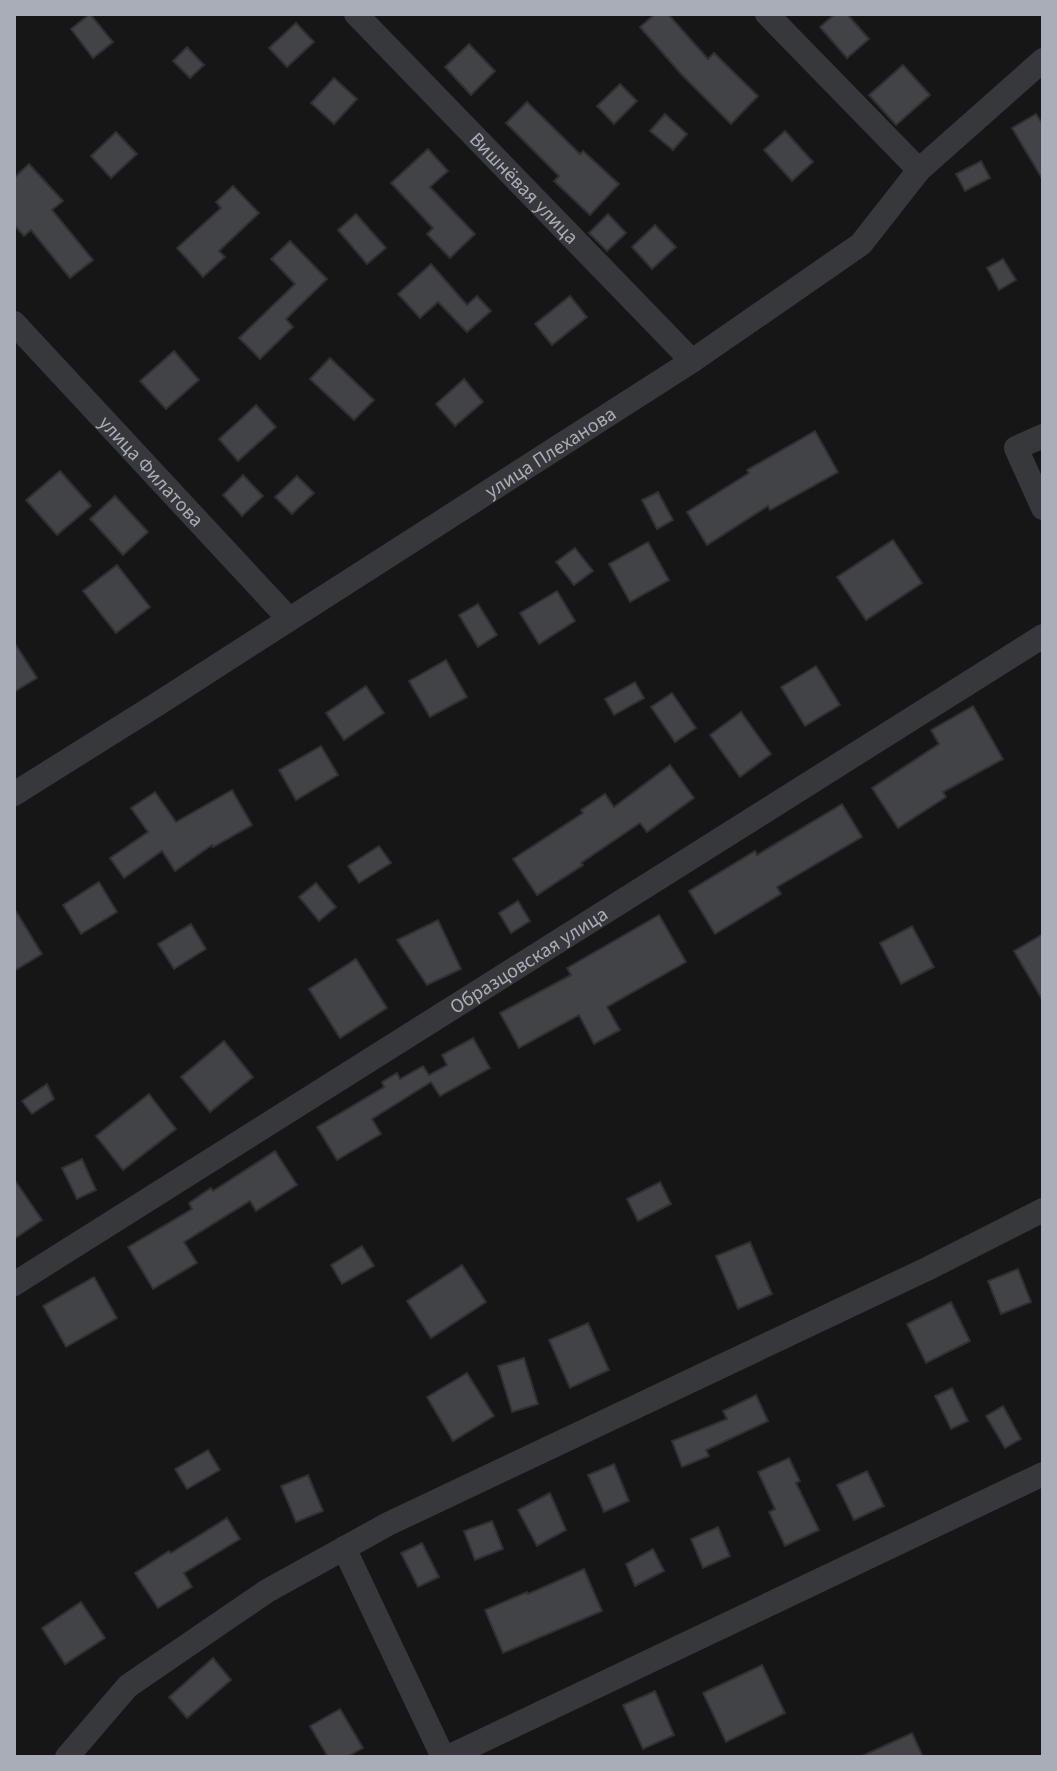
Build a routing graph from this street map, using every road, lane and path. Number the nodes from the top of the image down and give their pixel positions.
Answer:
1 (356, 14) edge
2 (767, 14) edge
3 (1043, 60) edge
4 (919, 170) junction
5 (14, 323) edge
6 (692, 361) junction
7 (1043, 436) edge
8 (1043, 508) edge
9 (289, 619) junction
10 (1043, 636) edge
11 (14, 794) edge
12 (1043, 1210) edge
13 (14, 1284) edge
14 (1043, 1474) edge
15 (344, 1548) junction
16 (67, 1757) edge
17 (446, 1757) edge

1 - 6 street, Вишнёвая улица
2 - 4 street
3 - 4 street, улица Плеханова
4 - 6 street, улица Плеханова
5 - 9 street, улица Филатова
6 - 9 street, улица Плеханова
7 - 8 street
9 - 11 street, улица Плеханова
10 - 13 street, Образцовская улица
12 - 15 street
14 - 17 street
15 - 16 street
15 - 17 street

